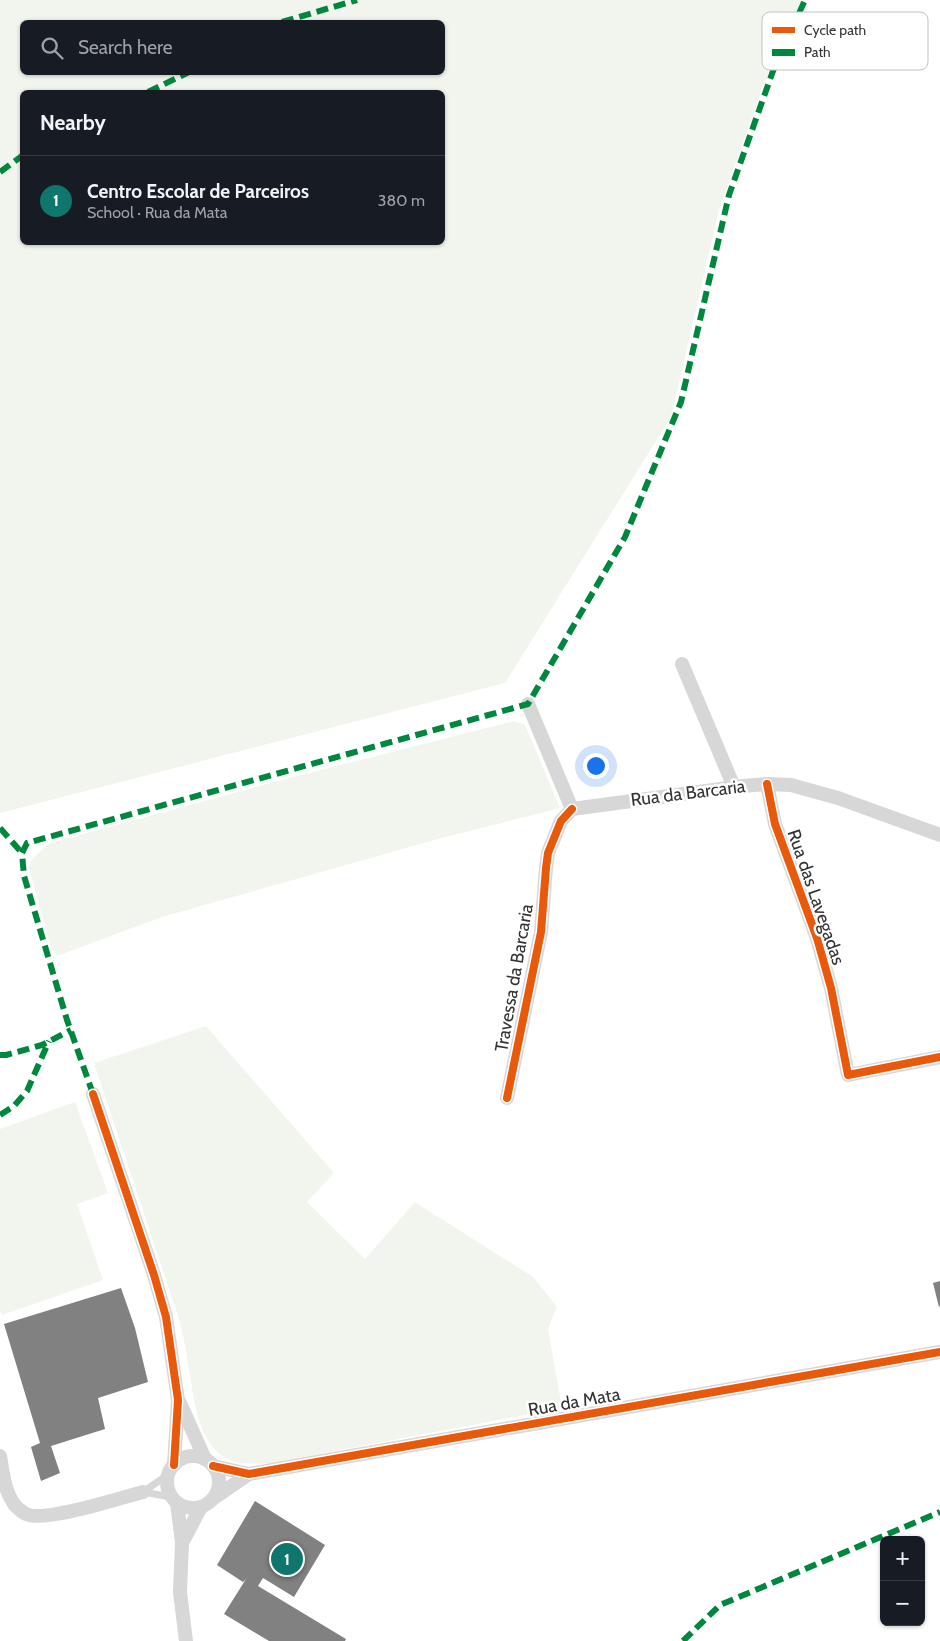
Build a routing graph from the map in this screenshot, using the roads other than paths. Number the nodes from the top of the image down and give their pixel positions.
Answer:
1 (682, 664) dead end
2 (528, 704) dead end
3 (767, 784) junction
4 (734, 787) junction
5 (572, 809) junction
6 (940, 835) edge
7 (940, 1057) edge
8 (93, 1094) dead end
9 (507, 1098) dead end
10 (940, 1352) edge
11 (178, 1400) junction
12 (0, 1456) edge
13 (209, 1462) junction
14 (171, 1469) junction
15 (250, 1474) junction
16 (143, 1492) junction
17 (214, 1499) junction
18 (174, 1500) junction
19 (201, 1507) junction
20 (182, 1543) junction
21 (186, 1641) edge

1 - 4 street
2 - 5 street
3 - 4 street, Rua da Barcaria
3 - 6 street, Rua da Barcaria
3 - 7 street, Rua das Lavegadas
4 - 5 street, Rua da Barcaria
5 - 9 street, Travessa da Barcaria
8 - 11 street
10 - 15 street, Rua da Mata
11 - 13 street
11 - 14 street
12 - 16 street
13 - 14 street
13 - 15 street, Rua da Mata
13 - 17 street
14 - 16 lane
14 - 18 street
15 - 17 street, Rua da Mata
16 - 18 lane
17 - 19 street
18 - 19 street
18 - 20 street
19 - 20 street
20 - 21 street

